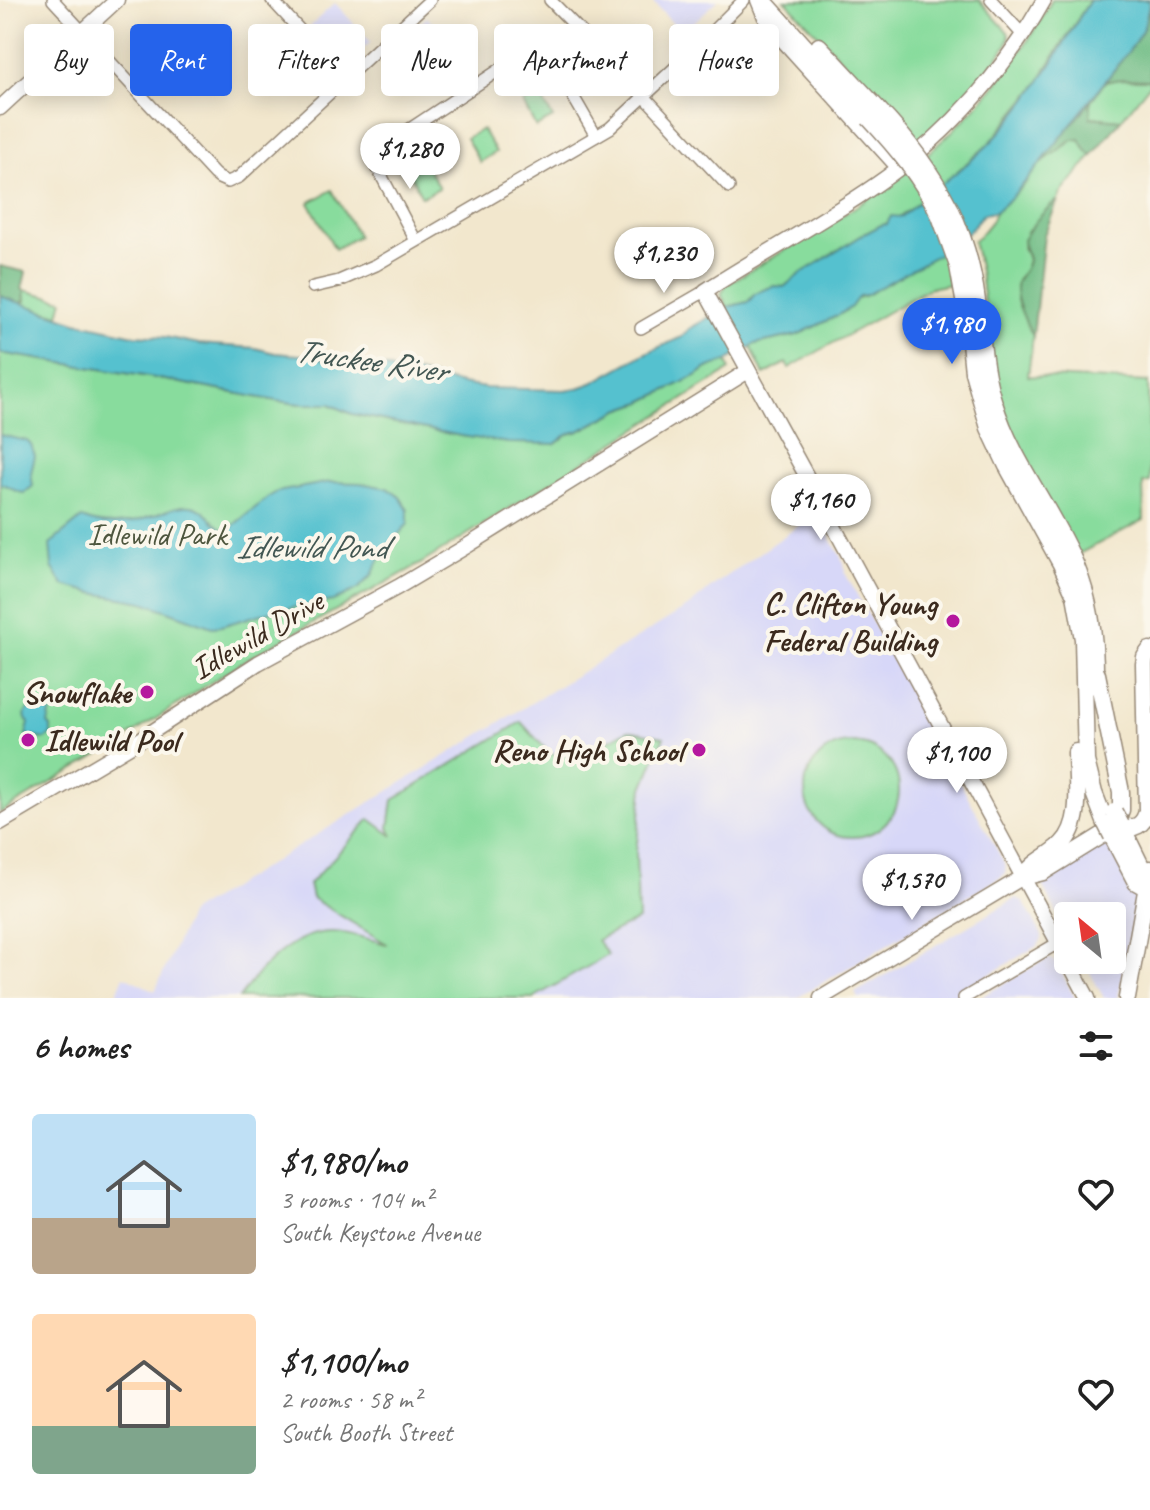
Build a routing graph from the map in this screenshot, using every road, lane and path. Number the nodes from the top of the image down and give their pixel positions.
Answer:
1 (53, 0) edge
2 (117, 0) edge
3 (272, 0) edge
4 (430, 0) edge
5 (550, 0) edge
6 (744, 0) edge
7 (761, 0) edge
8 (775, 0) edge
9 (991, 0) edge
10 (1044, 0) edge
11 (75, 24) edge
12 (91, 24) edge
13 (294, 24) edge
14 (574, 24) edge
15 (1023, 35) junction
16 (365, 60) edge
17 (114, 66) edge
18 (24, 86) edge
19 (653, 87) edge
20 (327, 96) edge
21 (644, 96) joint
22 (0, 108) edge
23 (874, 114) junction
24 (596, 136) junction
25 (899, 168) junction
26 (729, 187) dead end
27 (416, 241) junction
28 (964, 264) junction
29 (313, 287) dead end
30 (708, 296) junction
31 (641, 328) dead end
32 (746, 367) junction
33 (1064, 571) junction
34 (1150, 650) edge
35 (1095, 656) junction
36 (0, 823) edge
37 (1113, 824) junction
38 (1150, 869) edge
39 (1023, 877) junction
40 (1149, 888) edge
41 (1150, 925) edge
42 (1054, 935) edge
43 (1054, 945) edge
44 (1075, 974) edge
45 (821, 998) edge
46 (964, 998) edge
47 (1088, 998) edge
48 (1127, 998) edge
49 (1136, 998) edge

1 - 11 street
2 - 12 street
3 - 13 street
4 - 16 street
5 - 14 street
6 - 19 street
7 - 23 main road
7 - 25 street
8 - 23 main road
9 - 15 street
10 - 15 street
15 - 25 street
17 - 20 street
18 - 22 street
21 - 24 street
21 - 26 street
23 - 28 main road, bridge
24 - 27 street
24 - 27 street
25 - 30 street
27 - 29 street
28 - 33 main road
28 - 35 main road
30 - 31 street
30 - 32 street
32 - 36 street, Idlewild Drive
32 - 39 street
33 - 37 main road
33 - 39 main road
34 - 37 main road
35 - 37 main road
35 - 39 main road
37 - 40 main road
38 - 40 main road
39 - 42 street
39 - 45 street
40 - 48 main road
41 - 49 main road
43 - 46 street
44 - 47 street

